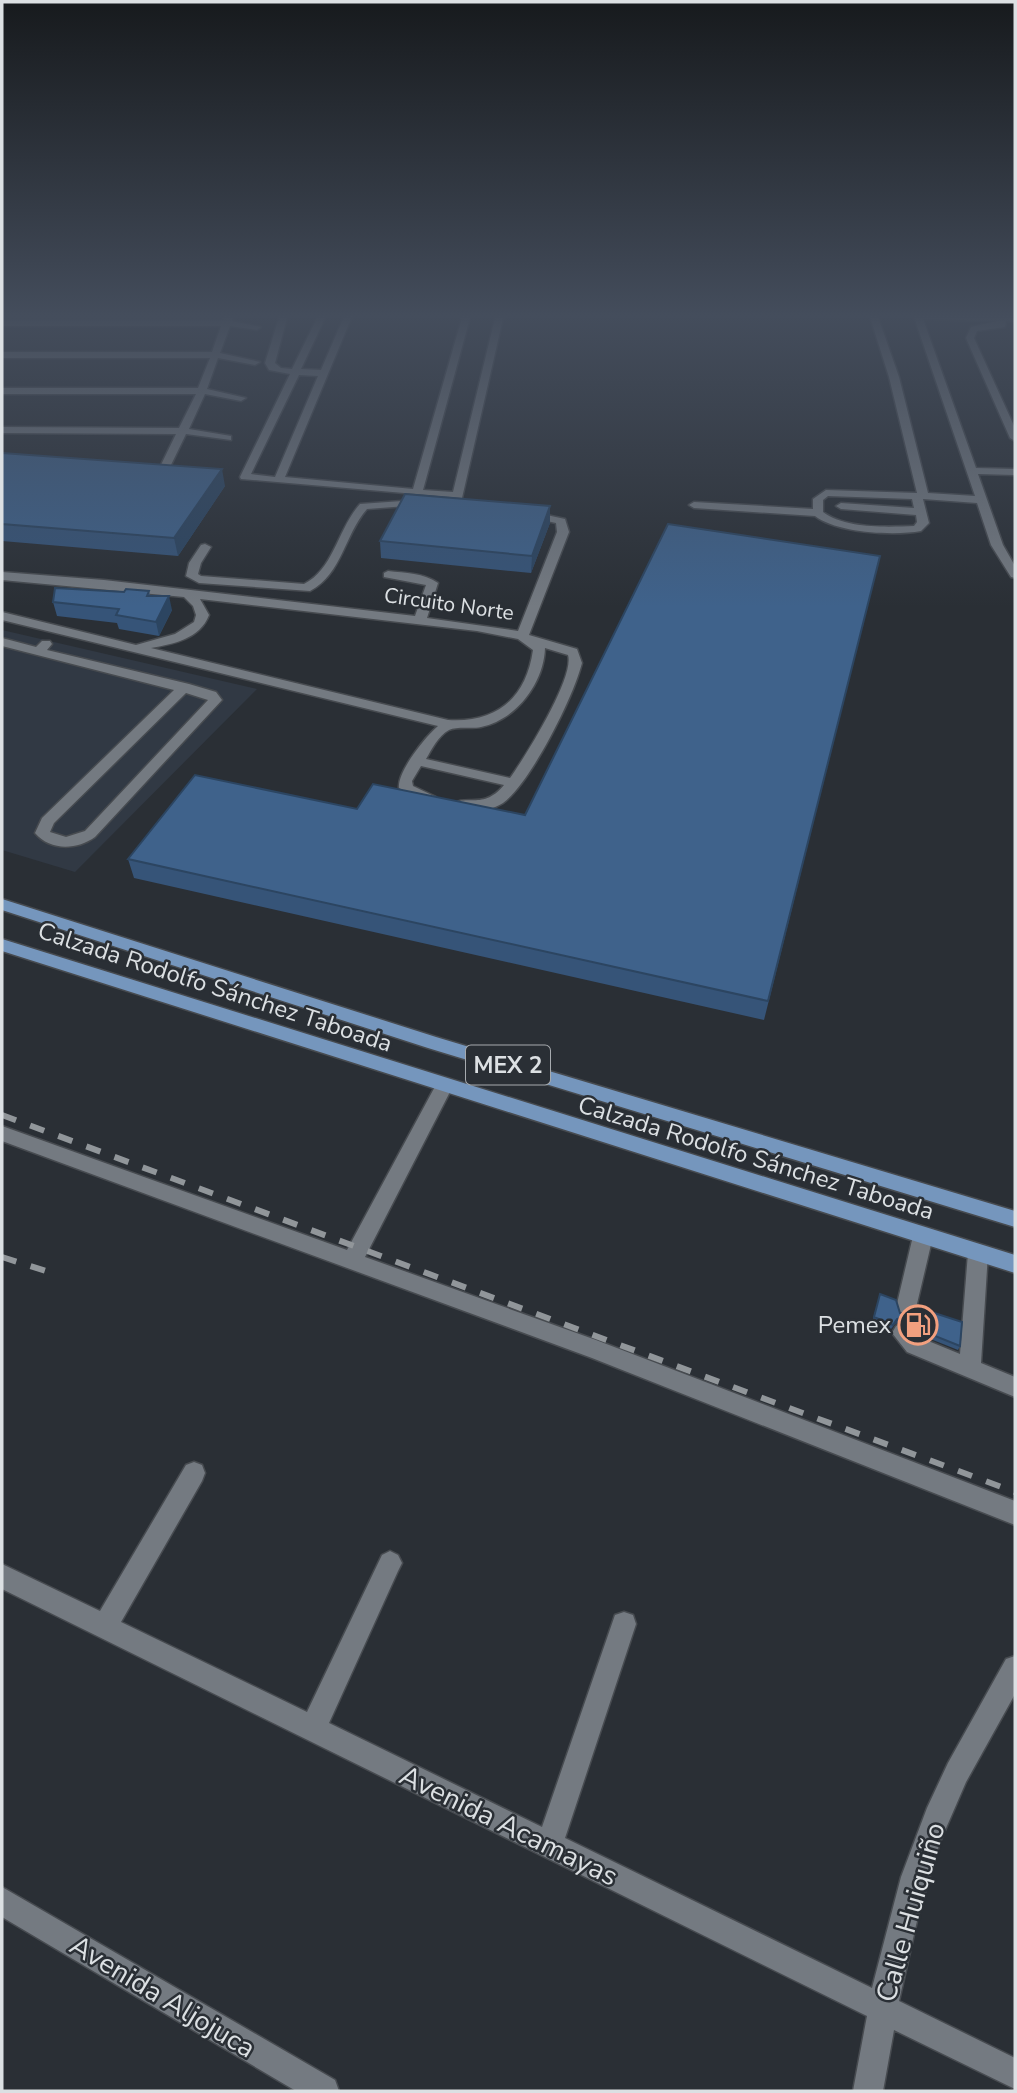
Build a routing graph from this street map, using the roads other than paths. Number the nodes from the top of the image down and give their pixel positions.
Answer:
1 (193, 412) edge
2 (290, 412) edge
3 (293, 412) edge
4 (440, 412) edge
5 (477, 412) edge
6 (902, 412) edge
7 (950, 412) edge
8 (1003, 412) edge
9 (290, 416) junction
10 (2, 430) edge
11 (185, 431) junction
12 (227, 438) dead end
13 (1015, 438) edge
14 (170, 469) edge
15 (970, 471) junction
16 (1015, 472) edge
17 (279, 480) junction
18 (417, 492) junction
19 (920, 496) junction
20 (980, 499) junction
21 (694, 505) dead end
22 (841, 506) dead end
23 (466, 507) edge
24 (922, 512) junction
25 (519, 513) edge
26 (818, 513) junction
27 (205, 547) dead end
28 (388, 575) dead end
29 (1015, 575) edge
30 (2, 576) edge
31 (187, 593) junction
32 (2, 616) edge
33 (421, 620) junction
34 (63, 631) junction
35 (527, 638) junction
36 (2, 642) edge
37 (134, 647) junction
38 (38, 651) junction
39 (184, 687) junction
40 (448, 724) junction
41 (416, 761) junction
42 (514, 783) junction
43 (2, 904) edge
44 (2, 945) edge
45 (444, 1086) junction
46 (2, 1133) edge
47 (1015, 1219) edge
48 (923, 1236) junction
49 (978, 1253) junction
50 (352, 1261) junction
51 (1015, 1264) edge
52 (906, 1308) dead end
53 (903, 1333) dead end
54 (970, 1366) junction
55 (1015, 1387) edge
56 (194, 1473) dead end
57 (1015, 1513) edge
58 (390, 1563) dead end
59 (2, 1576) edge
60 (624, 1623) dead end
61 (105, 1626) junction
62 (1015, 1668) edge
63 (313, 1728) junction
64 (550, 1845) junction
65 (2, 1901) edge
66 (882, 2009) junction
67 (1015, 2074) edge
68 (324, 2091) edge
69 (868, 2091) edge

1 - 11 street
2 - 9 street
3 - 9 street
4 - 18 street
5 - 18 street
6 - 19 street
7 - 15 street
8 - 13 street
9 - 17 street
9 - 17 street
10 - 11 street
11 - 12 street
11 - 14 street
15 - 16 street
15 - 20 street
17 - 18 street
19 - 20 street
19 - 24 street
19 - 26 street
20 - 29 street
21 - 26 street
22 - 24 street
23 - 27 street
24 - 26 street
25 - 35 street
28 - 33 street
30 - 31 street, Circuito Norte
31 - 33 street, Circuito Norte
31 - 37 street, Circuito Norte
32 - 34 street, Circuito Norte
33 - 35 street, Circuito Norte
34 - 37 street, Circuito Norte
34 - 38 street
35 - 40 street, Circuito Norte
35 - 42 street
36 - 38 street
37 - 40 street, Circuito Norte
38 - 39 street
39 - 39 street
40 - 41 street
41 - 42 street
41 - 42 street
43 - 47 main road, Calzada Rodolfo Sánchez Taboada / MEX 2
44 - 45 main road, Calzada Rodolfo Sánchez Taboada / MEX 2
45 - 48 main road, Calzada Rodolfo Sánchez Taboada / MEX 2
45 - 50 street
46 - 50 street
48 - 49 main road, Calzada Rodolfo Sánchez Taboada / MEX 2
48 - 52 street
49 - 51 main road, Calzada Rodolfo Sánchez Taboada / MEX 2
49 - 54 street
50 - 57 street
53 - 54 street
54 - 55 street
56 - 61 street
58 - 63 street
59 - 61 street, Avenida Acamayas
60 - 64 street
61 - 63 street, Avenida Acamayas
62 - 66 street, Calle Huiquiño
63 - 64 street, Avenida Acamayas
64 - 66 street, Avenida Acamayas
65 - 68 street, Avenida Aljojuca
66 - 67 street, Avenida Acamayas
66 - 69 street, Calle Huiquiño

